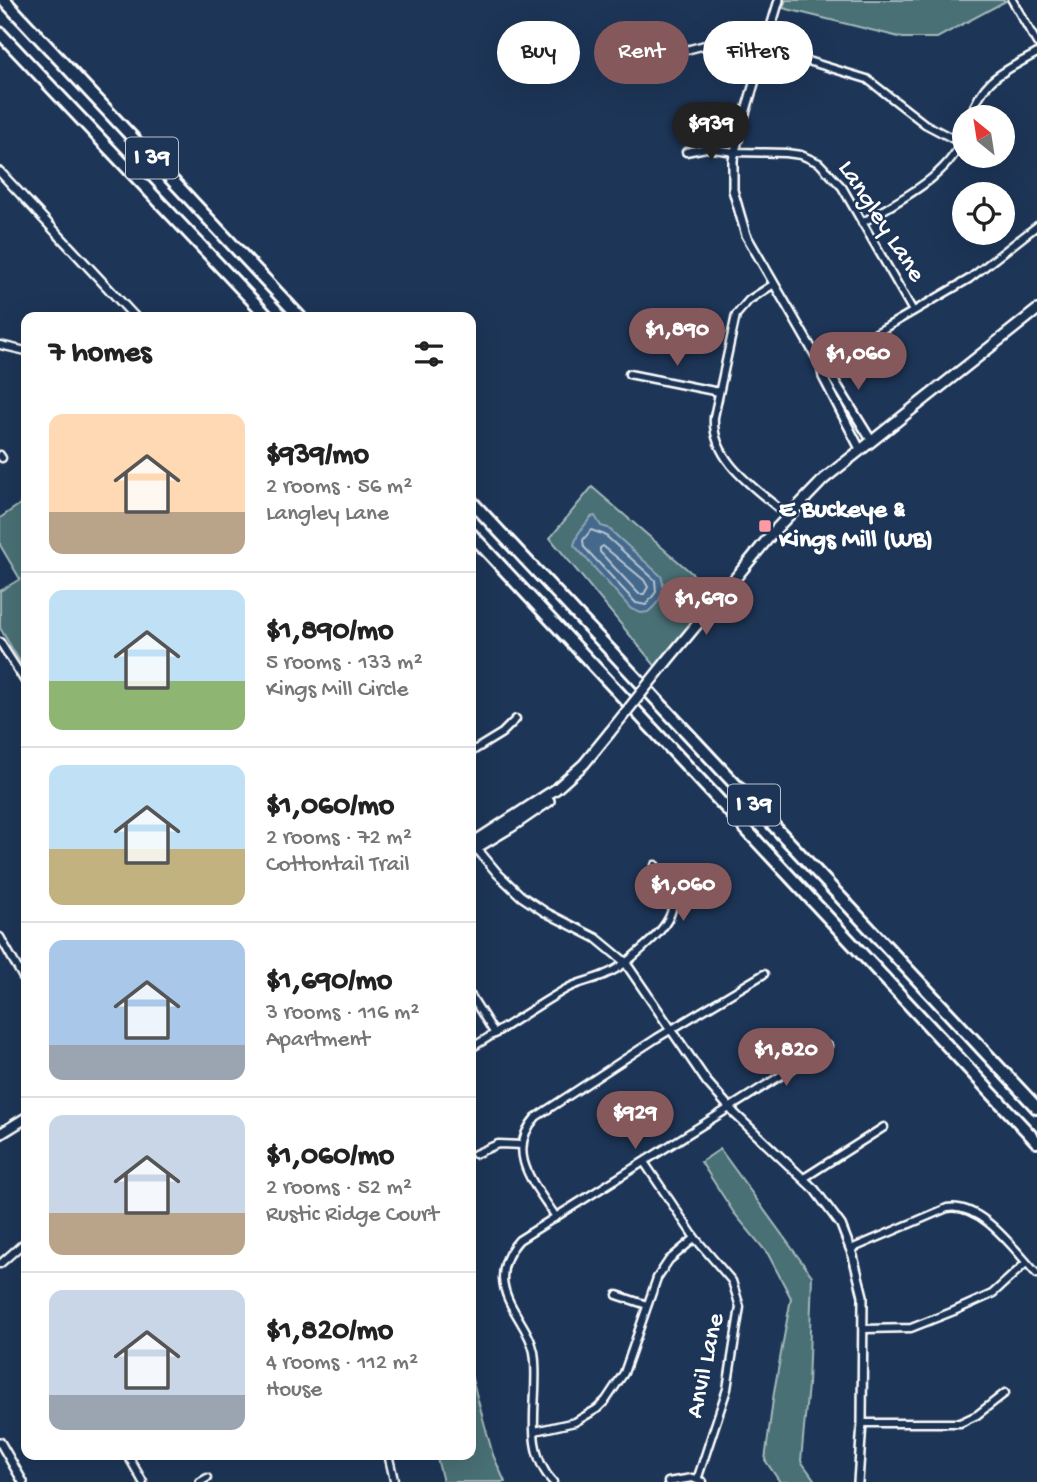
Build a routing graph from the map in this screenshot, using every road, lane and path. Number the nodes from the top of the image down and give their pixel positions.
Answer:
1 (4, 0) edge
2 (779, 0) edge
3 (1012, 0) edge
4 (773, 21) edge
5 (0, 33) edge
6 (1037, 43) edge
7 (1037, 53) edge
8 (813, 63) edge
9 (755, 84) edge
10 (974, 105) edge
11 (952, 138) edge
12 (686, 152) dead end
13 (735, 152) junction
14 (952, 159) edge
15 (0, 172) edge
16 (862, 223) junction
17 (1037, 226) edge
18 (774, 284) junction
19 (1037, 310) edge
20 (914, 311) junction
21 (130, 312) edge
22 (263, 312) edge
23 (295, 312) edge
24 (0, 345) edge
25 (21, 350) edge
26 (821, 365) junction
27 (629, 374) dead end
28 (719, 392) junction
29 (871, 440) junction
30 (860, 449) junction
31 (476, 506) edge
32 (788, 516) junction
33 (476, 539) edge
34 (1, 647) edge
35 (21, 676) edge
36 (516, 719) dead end
37 (476, 749) edge
38 (476, 844) edge
39 (476, 850) edge
40 (655, 865) dead end
41 (0, 937) edge
42 (625, 962) junction
43 (21, 973) edge
44 (764, 974) dead end
45 (476, 1004) edge
46 (670, 1031) junction
47 (495, 1034) junction
48 (476, 1045) edge
49 (828, 1046) dead end
50 (729, 1107) junction
51 (1037, 1108) edge
52 (21, 1121) edge
53 (884, 1127) dead end
54 (0, 1134) edge
55 (1037, 1142) edge
56 (522, 1145) junction
57 (476, 1154) edge
58 (644, 1162) junction
59 (804, 1178) junction
60 (556, 1217) junction
61 (695, 1238) junction
62 (21, 1246) edge
63 (851, 1249) junction
64 (1026, 1263) junction
65 (0, 1265) edge
66 (1037, 1274) edge
67 (617, 1296) dead end
68 (647, 1305) junction
69 (864, 1329) junction
70 (1005, 1393) dead end
71 (862, 1423) junction
72 (535, 1432) junction
73 (0, 1442) edge
74 (130, 1460) edge
75 (389, 1460) edge
76 (207, 1478) dead end
77 (394, 1480) dead end
78 (700, 1481) edge
79 (23, 1482) edge
80 (143, 1482) edge
81 (200, 1482) edge
82 (553, 1482) edge
83 (668, 1482) edge
84 (858, 1482) edge

1 - 23 highway, I 39
2 - 4 street
3 - 6 street
5 - 22 highway, I 39
7 - 10 street
8 - 11 street
9 - 13 street
12 - 13 street, Langley Lane
13 - 16 street, Langley Lane
13 - 18 street
14 - 16 street
15 - 21 street
16 - 20 street, Langley Lane
17 - 20 street
18 - 26 street
18 - 28 street
19 - 29 main road
20 - 26 street
24 - 25 street
26 - 29 street
26 - 30 street
27 - 28 street
28 - 32 street
29 - 30 main road
30 - 32 main road
31 - 51 highway, I 39
32 - 38 main road, bridge
33 - 55 highway, I 39
34 - 35 street
36 - 37 street
39 - 42 street
40 - 42 street
41 - 43 street
42 - 46 street
42 - 47 street
44 - 46 street
45 - 47 street
46 - 50 street
46 - 56 street
47 - 48 street
49 - 50 street
50 - 58 street
50 - 59 street
52 - 54 main road
53 - 59 street
56 - 57 street
56 - 60 street
58 - 60 street
58 - 61 street, Anvil Lane
59 - 63 street
60 - 72 street
61 - 68 street
61 - 78 street, Anvil Lane
62 - 65 street
63 - 64 street
63 - 69 street
64 - 66 street
64 - 69 street
67 - 68 street
68 - 72 street
69 - 71 street
70 - 71 street
71 - 84 street
72 - 82 street
73 - 79 street
74 - 80 street
75 - 77 street
76 - 81 street
78 - 83 street

